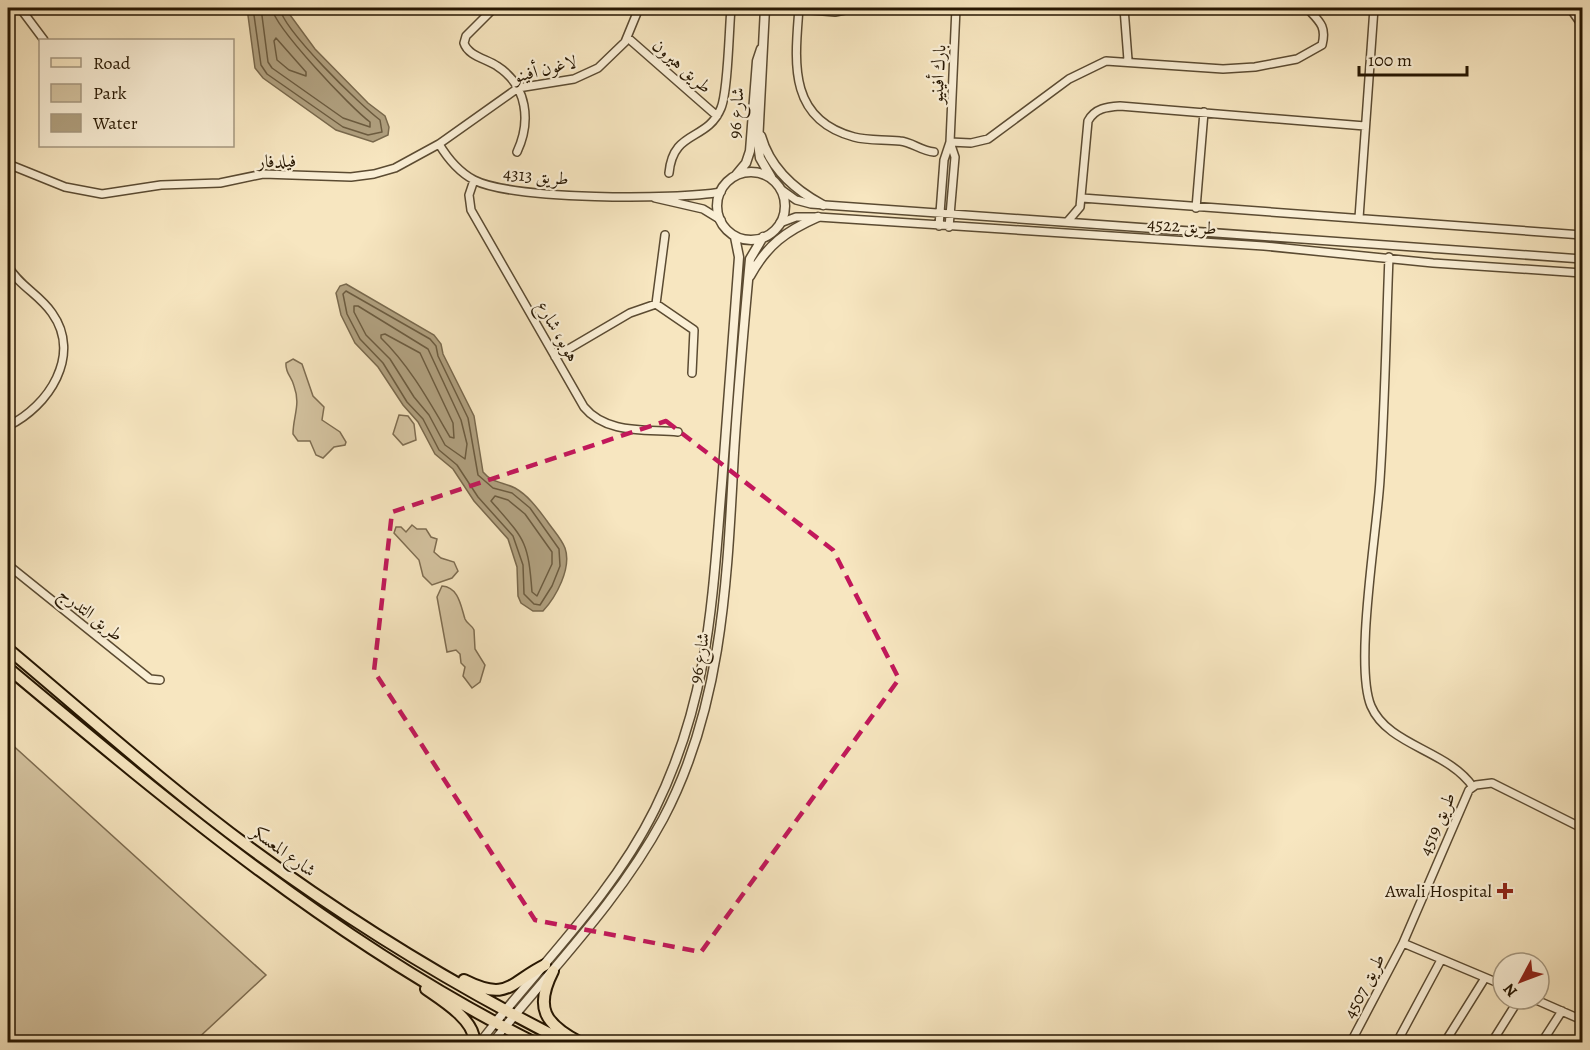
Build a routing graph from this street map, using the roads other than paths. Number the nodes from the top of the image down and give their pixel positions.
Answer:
1 (20, 8) edge
2 (494, 8) edge
3 (639, 8) edge
4 (731, 8) edge
5 (765, 8) edge
6 (799, 8) edge
7 (855, 8) edge
8 (956, 8) edge
9 (1125, 8) edge
10 (1307, 8) edge
11 (1374, 8) edge
12 (1570, 8) edge
13 (1582, 25) edge
14 (627, 38) junction
15 (43, 39) edge
16 (761, 49) junction
17 (1128, 60) junction
18 (518, 88) junction
19 (1204, 112) junction
20 (717, 116) junction
21 (1365, 126) junction
22 (759, 127) junction
23 (950, 142) junction
24 (439, 144) junction
25 (517, 152) dead end
26 (934, 152) dead end
27 (944, 160) junction
28 (955, 161) junction
29 (8, 164) edge
30 (669, 173) dead end
31 (736, 176) junction
32 (771, 178) junction
33 (474, 180) junction
34 (782, 190) junction
35 (721, 192) junction
36 (646, 196) junction
37 (1082, 198) junction
38 (823, 205) junction
39 (1080, 207) junction
40 (1196, 208) junction
41 (939, 213) junction
42 (949, 213) junction
43 (818, 217) junction
44 (1359, 218) junction
45 (721, 220) junction
46 (1068, 220) junction
47 (1089, 222) junction
48 (780, 223) junction
49 (939, 226) junction
50 (949, 227) junction
51 (665, 235) dead end
52 (1582, 235) edge
53 (735, 237) junction
54 (763, 237) junction
55 (1389, 257) junction
56 (1582, 259) edge
57 (8, 266) edge
58 (1582, 273) edge
59 (748, 279) junction
60 (656, 304) junction
61 (555, 357) junction
62 (692, 373) dead end
63 (8, 426) edge
64 (678, 432) dead end
65 (8, 565) edge
66 (8, 650) edge
67 (8, 668) edge
68 (160, 680) dead end
69 (1473, 787) junction
70 (1582, 828) edge
71 (1403, 943) junction
72 (1441, 960) junction
73 (400, 966) junction
74 (430, 968) junction
75 (549, 968) junction
76 (1485, 978) junction
77 (1491, 981) edge
78 (1551, 1006) edge
79 (1512, 1011) edge
80 (1562, 1011) junction
81 (510, 1014) junction
82 (1582, 1020) edge
83 (500, 1026) junction
84 (474, 1042) edge
85 (480, 1042) edge
86 (493, 1042) edge
87 (533, 1042) edge
88 (566, 1042) edge
89 (579, 1042) edge
90 (1352, 1042) edge
91 (1397, 1042) edge
92 (1445, 1042) edge
93 (1492, 1042) edge
94 (1542, 1042) edge

1 - 15 street
2 - 18 street
3 - 14 street, لاغون أفينو
4 - 20 street, طريق هيرون
5 - 16 street, شارع 96
6 - 7 street
6 - 26 street
8 - 23 street, بارك أفينيو
9 - 17 street
10 - 17 street
11 - 21 street
12 - 13 street
14 - 18 street, لاغون أفينو
14 - 20 street, طريق هيرون
16 - 22 street, شارع 96
16 - 31 street, شارع 96
17 - 23 street
18 - 24 street, لاغون أفينو
18 - 25 street
19 - 21 street
19 - 37 street
19 - 40 street, طريق 4522
20 - 30 street, طريق هيرون
21 - 44 street
22 - 32 street, شارع 96
22 - 38 street
23 - 27 street, بارك أفينيو
23 - 28 street, بارك أفينيو
24 - 29 street, فيلدفار
24 - 33 street, طريق 4313
27 - 28 street
27 - 41 street, بارك أفينيو
28 - 42 street, بارك أفينيو
31 - 32 street
31 - 35 street
32 - 34 street
33 - 36 street, طريق 4313
33 - 61 street, هوبو، شارع
34 - 38 street, طريق 4522
34 - 48 street
35 - 36 street, طريق 4313
35 - 45 street
36 - 45 street, طريق 4313
37 - 39 street
37 - 40 street
38 - 41 street, طريق 4522
39 - 46 street
39 - 47 street
40 - 44 street
41 - 42 street, طريق 4522
41 - 49 street, بارك أفينيو
42 - 46 street, طريق 4522
42 - 50 street, بارك أفينيو
43 - 48 street, طريق 4522
43 - 49 street, طريق 4522
43 - 59 street
44 - 52 street
45 - 53 street
46 - 47 street, طريق 4522
47 - 56 street, طريق 4522
48 - 54 street
49 - 50 street, طريق 4522
50 - 55 street, طريق 4522
51 - 60 street
53 - 54 street
53 - 75 street, شارع 96
54 - 59 street, شارع 96
55 - 58 street, طريق 4522
55 - 69 street
57 - 63 street
59 - 75 street, شارع 96
60 - 61 street
60 - 62 street
61 - 64 street, هوبو، شارع
65 - 68 street, طريق التدرج
66 - 74 main road, شارع المعسكر
67 - 73 main road, شارع المعسكر
69 - 70 street, طريق 4519
69 - 71 street, طريق 4519
71 - 72 street
71 - 90 street, طريق 4507
72 - 76 street
72 - 91 street
73 - 83 main road, شارع المعسكر
73 - 84 main road
74 - 75 main road
74 - 81 main road, شارع المعسكر
75 - 81 street, شارع 96
75 - 89 main road
76 - 77 street
76 - 92 street
78 - 80 street
79 - 93 street
80 - 82 street
80 - 94 street
81 - 83 street, شارع 96
81 - 88 main road, شارع المعسكر
83 - 85 street
83 - 86 street
83 - 87 main road, شارع المعسكر

